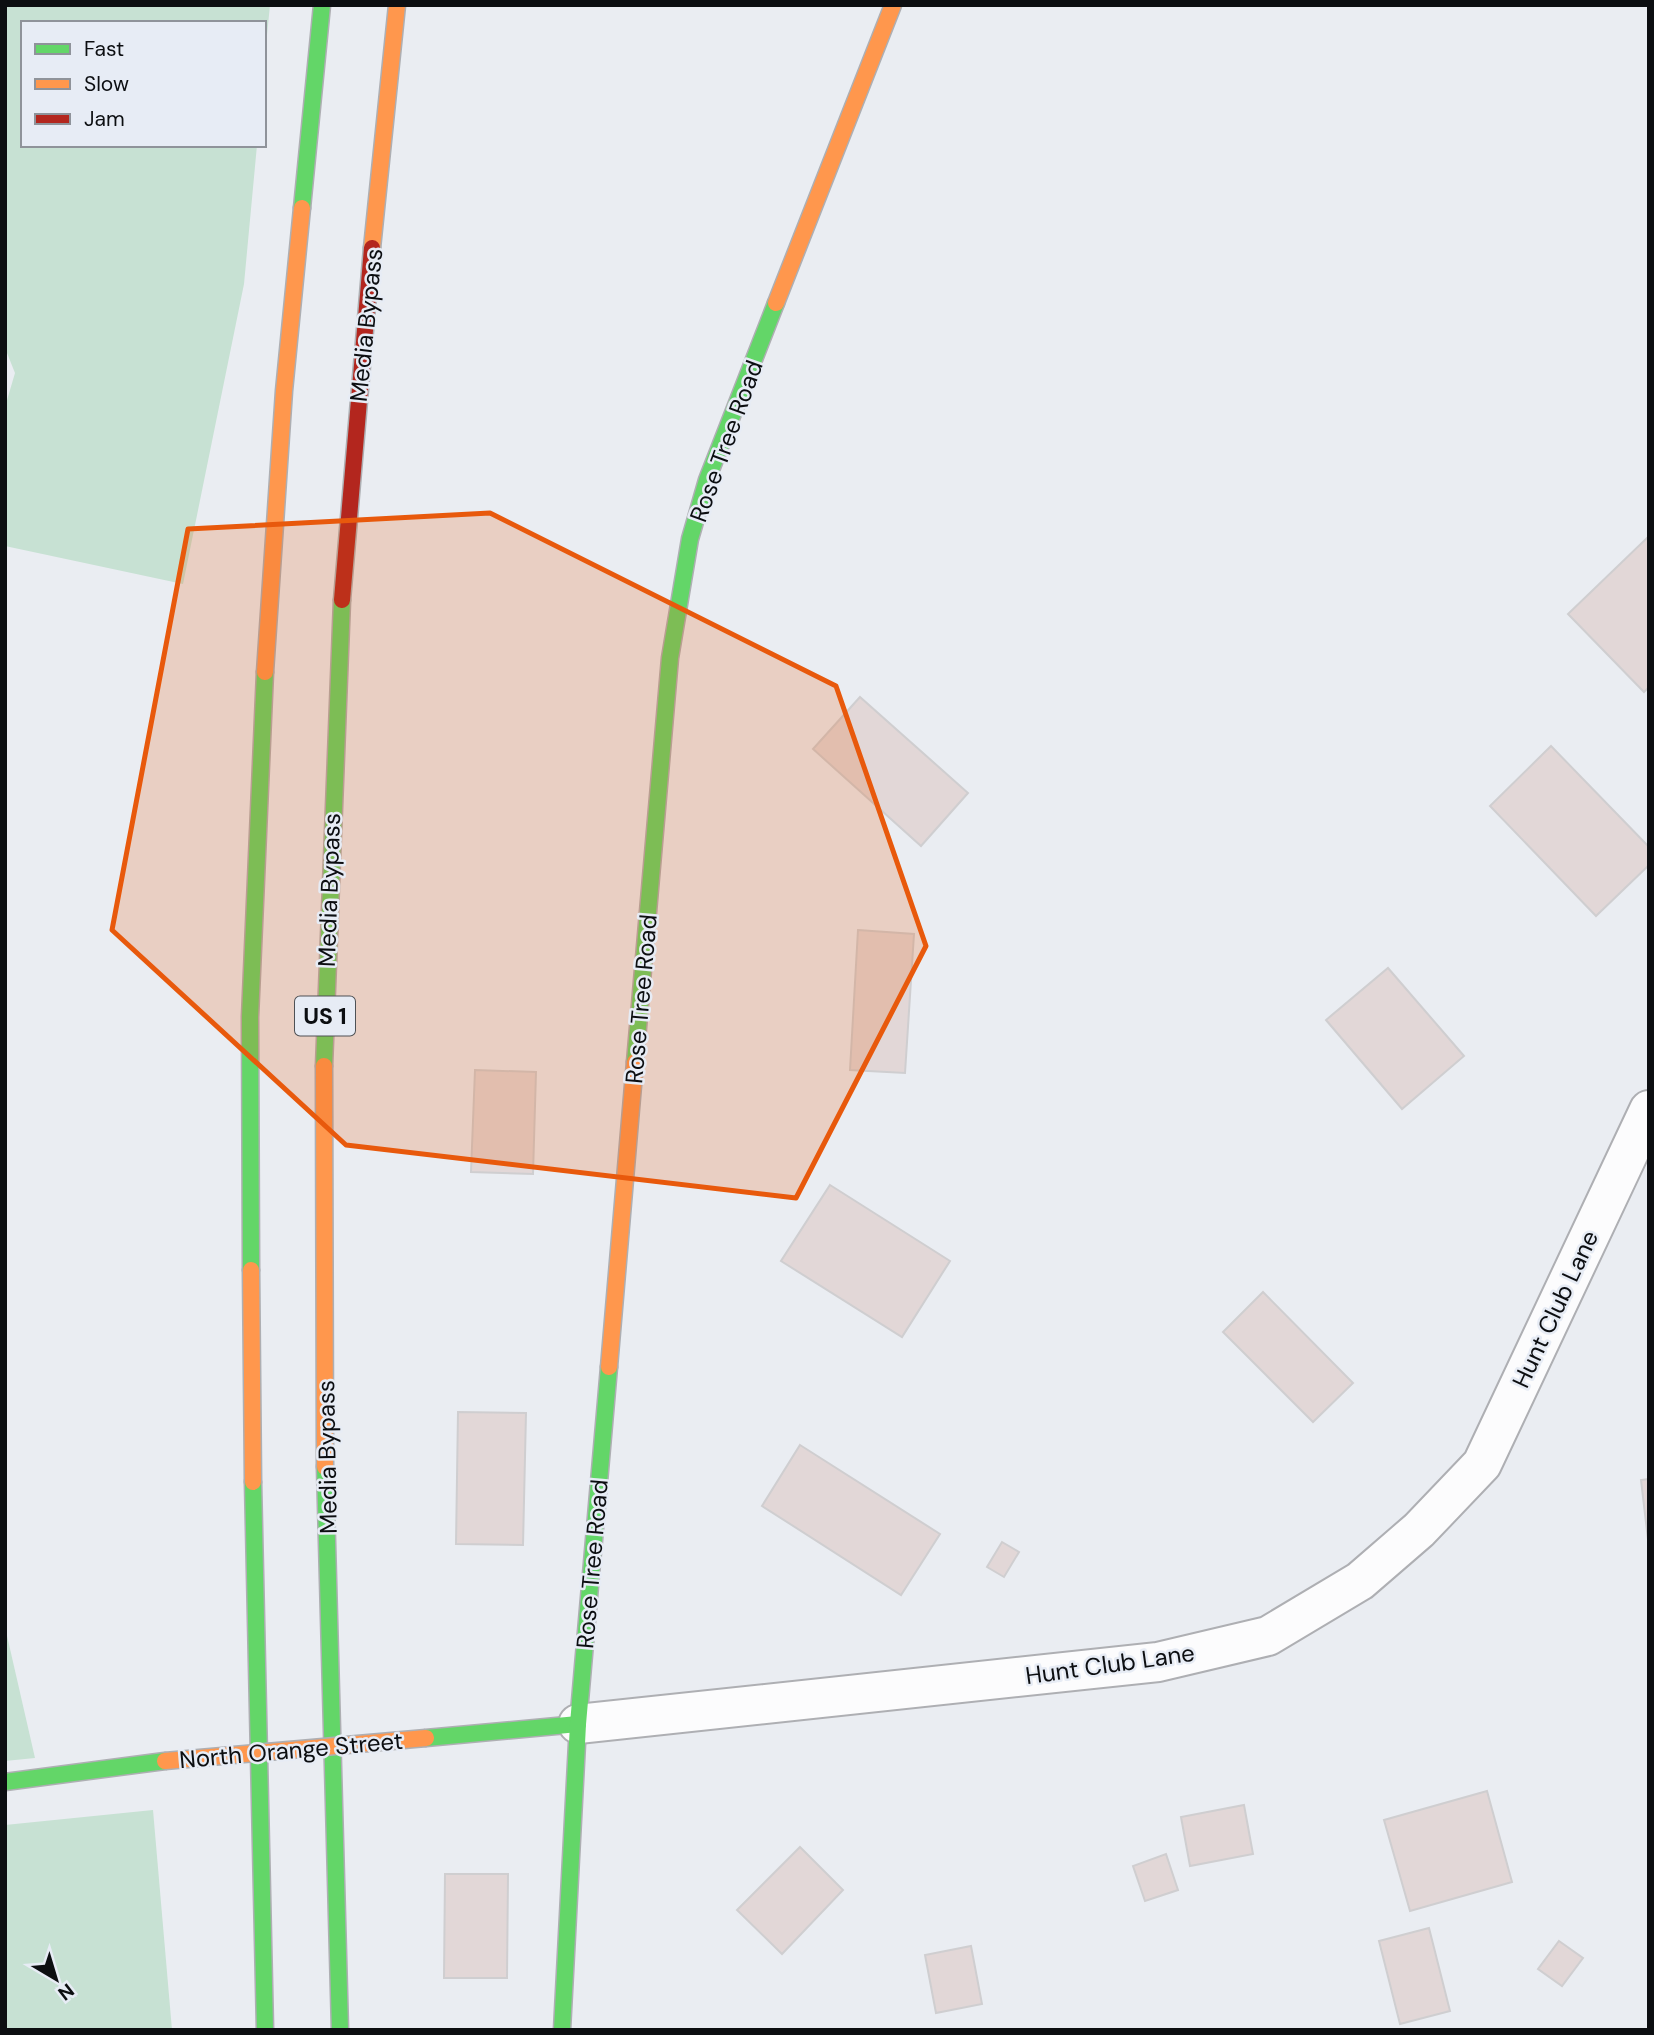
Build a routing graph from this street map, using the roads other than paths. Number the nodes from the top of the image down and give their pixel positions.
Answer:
1 (322, 5) edge
2 (397, 5) edge
3 (893, 5) edge
4 (1649, 1110) edge
5 (578, 1724) junction
6 (5, 1782) edge
7 (265, 2030) edge
8 (340, 2030) edge
9 (562, 2030) edge

1 - 7 main road
2 - 8 main road, Media Bypass / US 1
3 - 5 main road, Rose Tree Road
4 - 5 street, Hunt Club Lane
5 - 6 main road, North Orange Street, bridge
5 - 9 main road, Rose Tree Road

